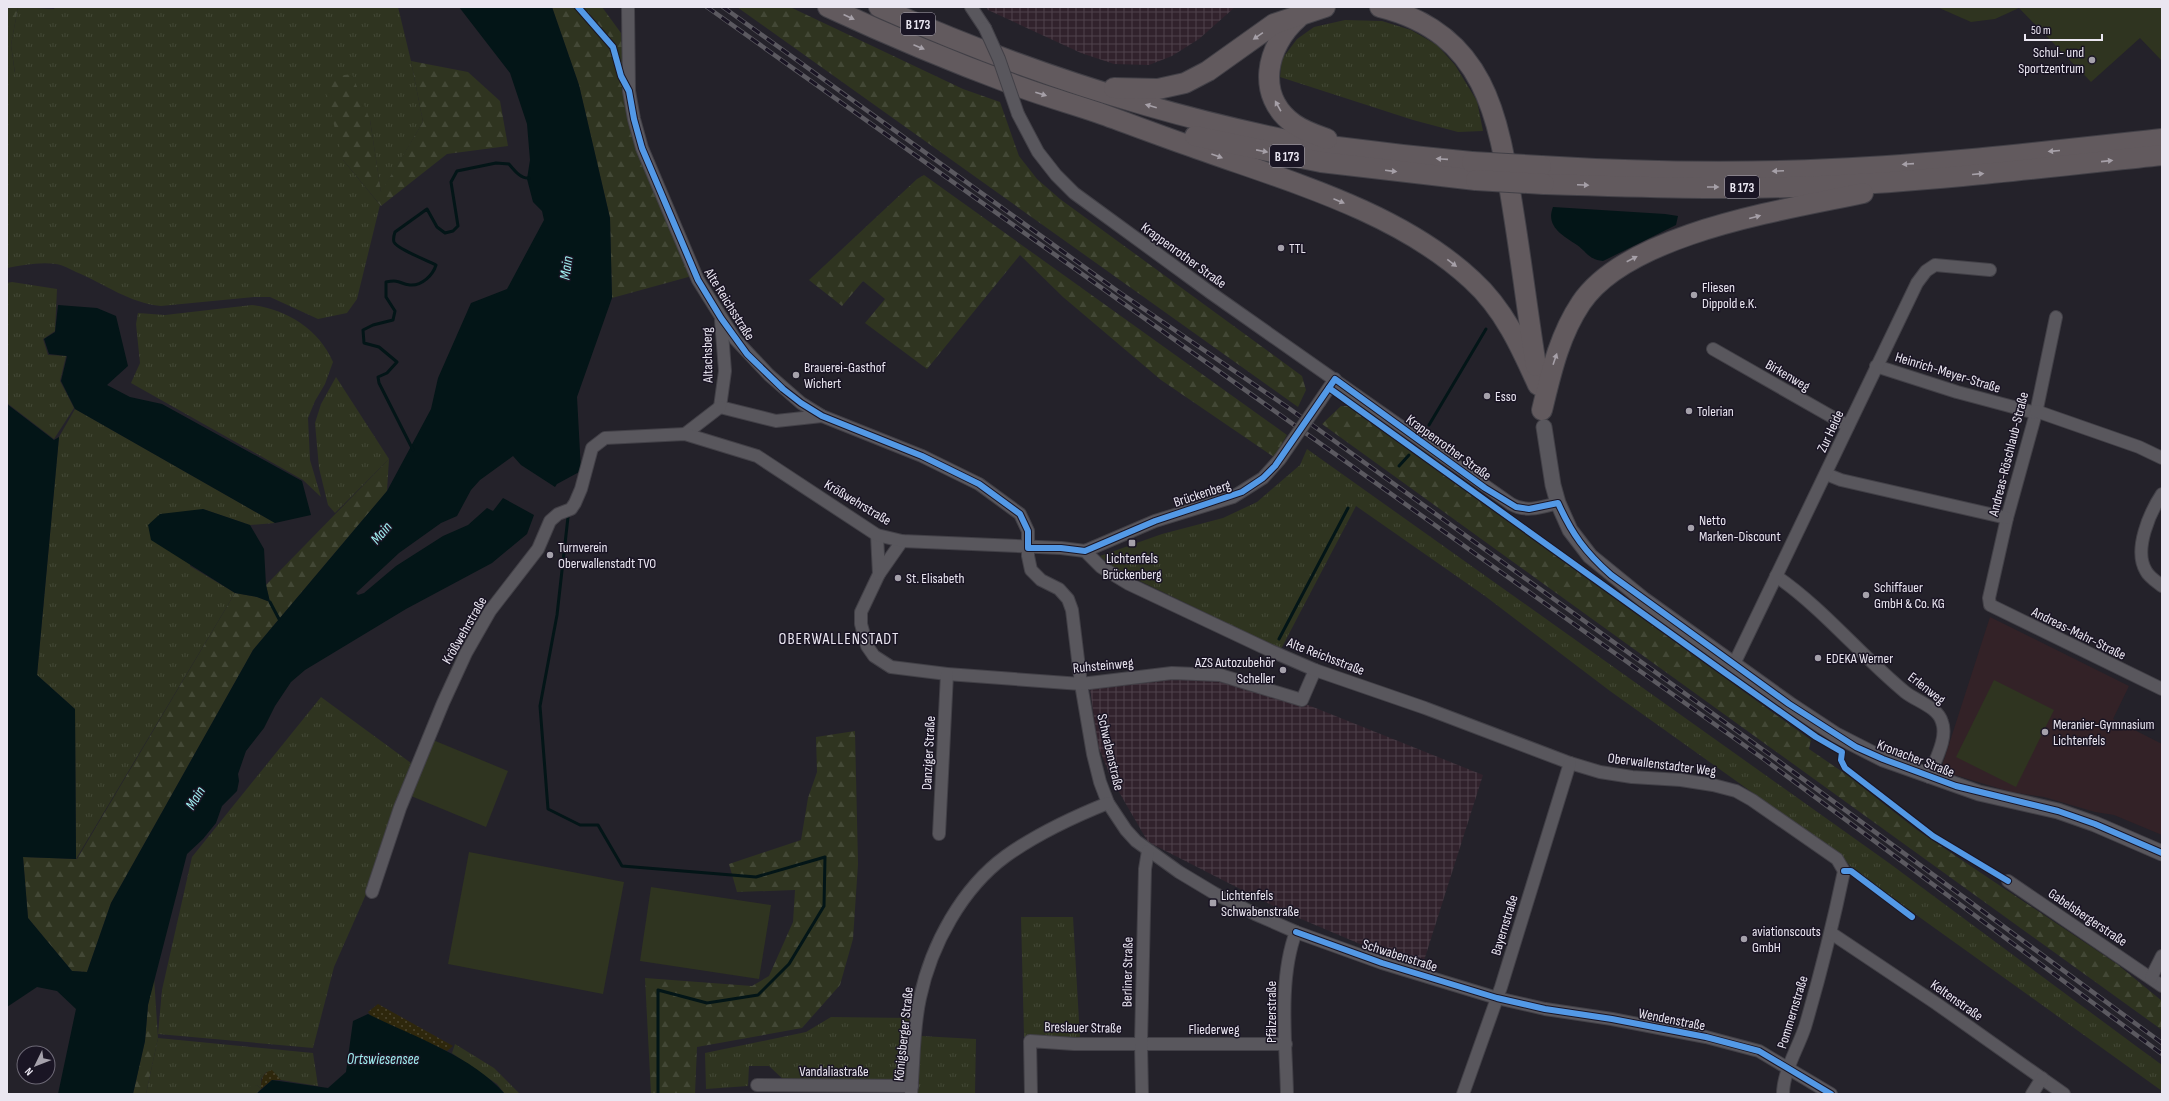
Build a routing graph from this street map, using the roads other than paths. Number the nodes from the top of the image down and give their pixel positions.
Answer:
1 (628, 7) edge
2 (828, 7) edge
3 (879, 7) edge
4 (971, 7) edge
5 (1325, 7) edge
6 (1380, 7) edge
7 (1305, 12) junction
8 (1053, 75) junction
9 (1101, 114) junction
10 (2162, 139) edge
11 (1359, 150) junction
12 (2162, 155) edge
13 (1474, 171) junction
14 (1543, 175) junction
15 (1939, 177) junction
16 (1990, 270) dead end
17 (2056, 317) dead end
18 (721, 318) junction
19 (1713, 349) dead end
20 (1876, 366) junction
21 (1335, 379) junction
22 (1538, 385) junction
23 (720, 407) junction
24 (2036, 412) junction
25 (822, 416) junction
26 (1543, 419) junction
27 (1848, 426) junction
28 (685, 434) junction
29 (2162, 458) edge
30 (1826, 474) junction
31 (2162, 494) edge
32 (1558, 503) junction
33 (2007, 518) junction
34 (878, 535) junction
35 (902, 541) junction
36 (1028, 548) junction
37 (1085, 550) junction
38 (879, 574) junction
39 (1776, 576) junction
40 (2162, 586) edge
41 (1989, 598) joint
42 (1734, 664) junction
43 (1315, 670) junction
44 (947, 674) junction
45 (1081, 684) junction
46 (2162, 689) edge
47 (1570, 763) junction
48 (1929, 777) junction
49 (1108, 803) junction
50 (939, 834) dead end
51 (1148, 851) junction
52 (2162, 853) edge
53 (1844, 871) joint
54 (2008, 881) dead end
55 (372, 892) dead end
56 (1296, 932) junction
57 (1831, 933) junction
58 (2162, 956) edge
59 (2151, 978) junction
60 (2162, 986) edge
61 (1497, 998) junction
62 (1141, 1043) junction
63 (1286, 1044) junction
64 (1790, 1068) junction
65 (2042, 1078) junction
66 (757, 1085) dead end
67 (912, 1090) edge
68 (1031, 1094) edge
69 (1142, 1094) edge
70 (1287, 1094) edge
71 (1463, 1094) edge
72 (1783, 1094) edge
73 (1832, 1094) edge
74 (2032, 1094) edge
75 (2064, 1094) edge

1 - 18 street, Alte Reichsstraße
2 -> 9 highway, B 173
3 - 8 highway, B 173
4 - 21 street, Krappenrother Straße, bridge
5 - 7 highway
6 - 22 highway
7 -> 8 highway
11 -> 7 highway
11 -> 8 highway, B 173
9 -> 13 highway, B 173
9 -> 22 highway
10 -> 14 highway, B 173
13 -> 11 highway, B 173
15 -> 12 highway, B 173
13 - 14 highway, B 173, bridge
14 -> 15 highway, B 173
26 -> 15 highway
16 - 20 street, Zur Heide
17 - 24 street, Andreas-Röschlaub-Straße
18 - 23 street, Altachsberg
18 - 25 street, Alte Reichsstraße
19 - 27 street, Birkenweg
20 - 24 street, Heinrich-Meyer-Straße
20 - 27 street, Zur Heide
21 - 32 street, Krappenrother Straße
21 - 37 street, Brückenberg, bridge
22 - 26 highway
23 - 25 street
23 - 28 street
24 - 29 street, Heinrich-Meyer-Straße
24 - 33 street, Andreas-Röschlaub-Straße
25 - 36 street, Alte Reichsstraße
26 - 32 street, Kronacher Straße
27 - 30 street, Zur Heide
28 - 34 street, Krößwehrstraße
28 - 55 street, Krößwehrstraße
30 - 33 street
30 - 39 street, Zur Heide
31 - 40 street
32 - 42 street, Kronacher Straße
33 - 41 street, Andreas-Röschlaub-Straße
34 - 35 street, Krößwehrstraße
34 - 38 street
35 - 36 street, Krößwehrstraße
35 - 38 street
36 - 37 street, Brückenberg
36 - 45 street, Schwabenstraße
37 - 43 street, Alte Reichsstraße
38 - 44 street, Ruhsteinweg
39 - 42 street, Zur Heide
39 - 48 street, Erlenweg
41 - 46 street, Andreas-Mahr-Straße
42 - 48 street, Kronacher Straße
43 - 45 street, Ruhsteinweg
43 - 47 street, Alte Reichsstraße
44 - 45 street, Ruhsteinweg
44 - 50 street, Danziger Straße
45 - 49 street, Schwabenstraße
47 - 53 street, Oberwallenstadter Weg
47 - 61 street, Bayernstraße
48 - 52 street, Kronacher Straße
49 - 51 street, Schwabenstraße
49 - 67 street, Königsberger Straße
51 - 56 street, Schwabenstraße
51 - 62 street, Berliner Straße
53 - 57 street, Pommernstraße
54 - 59 street, Gabelsbergerstraße
56 - 61 street, Schwabenstraße
56 - 63 street, Pfälzerstraße
57 - 64 street, Pommernstraße
57 - 65 street, Keltenstraße
58 - 59 street
59 - 60 street, Gabelsbergerstraße
61 - 64 street, Wendenstraße
61 - 71 street, Bayernstraße
62 - 63 street, Fliederweg
62 - 68 street, Breslauer Straße
62 - 69 street, Berliner Straße
63 - 70 street, Pfälzerstraße
64 - 72 street, Pommernstraße
64 - 73 street, Wendenstraße
65 - 74 street
65 - 75 street, Keltenstraße
66 - 67 street, Vandaliastraße

